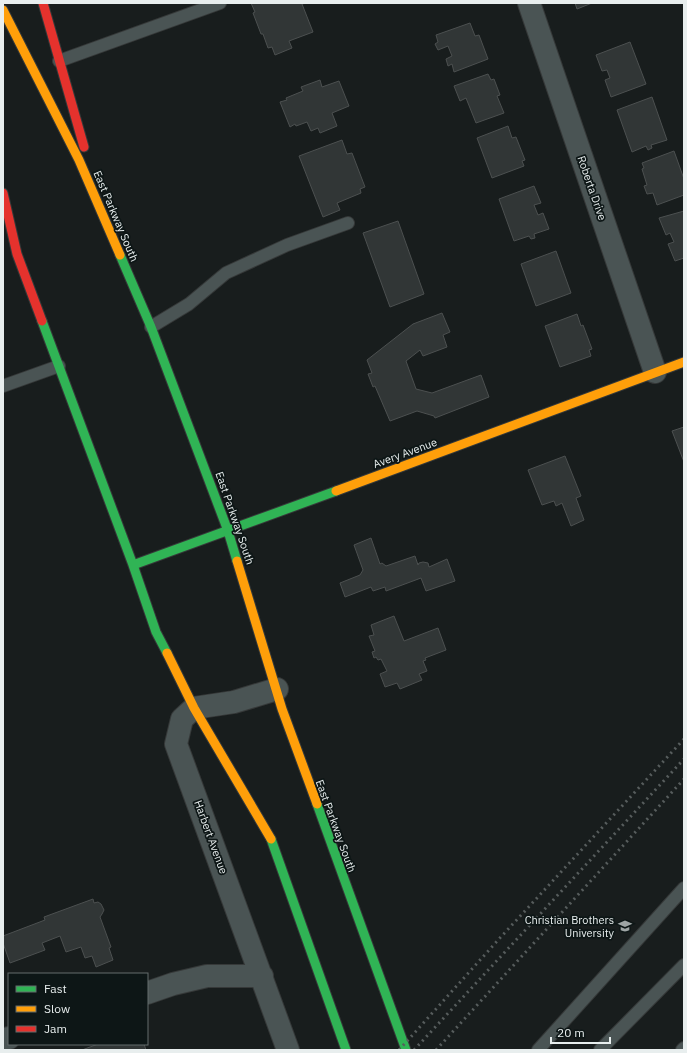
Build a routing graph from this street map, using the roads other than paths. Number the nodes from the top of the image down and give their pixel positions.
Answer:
1 (43, 3) edge
2 (220, 3) edge
3 (529, 3) edge
4 (3, 10) edge
5 (59, 61) junction
6 (3, 193) edge
7 (3, 218) edge
8 (105, 221) junction
9 (348, 223) dead end
10 (17, 254) junction
11 (151, 327) junction
12 (684, 362) edge
13 (59, 366) junction
14 (655, 372) junction
15 (3, 386) edge
16 (228, 532) junction
17 (133, 565) junction
18 (276, 689) junction
19 (194, 708) junction
20 (684, 888) edge
21 (684, 965) edge
22 (262, 976) junction
23 (148, 993) edge
24 (684, 1048) edge
25 (288, 1050) edge
26 (346, 1050) edge
27 (406, 1050) edge
28 (538, 1050) edge
29 (600, 1050) edge
30 (682, 1050) edge

1 - 5 main road
2 - 5 lane
3 - 14 street, Roberta Drive
4 - 8 main road, East Parkway South
5 - 8 main road
6 - 10 main road
7 - 10 main road
8 - 11 main road, East Parkway South
9 - 11 lane
10 - 13 main road
11 - 16 main road, East Parkway South
12 - 14 main road, Avery Avenue
13 - 15 lane
13 - 17 main road
14 - 16 main road, Avery Avenue
16 - 17 main road, Avery Avenue
16 - 18 main road, East Parkway South
17 - 19 main road
18 - 19 street
18 - 27 main road, East Parkway South
19 - 22 street, Harbert Avenue
19 - 26 main road
20 - 28 lane
21 - 29 lane
22 - 23 street
22 - 25 street, Harbert Avenue
24 - 30 lane

